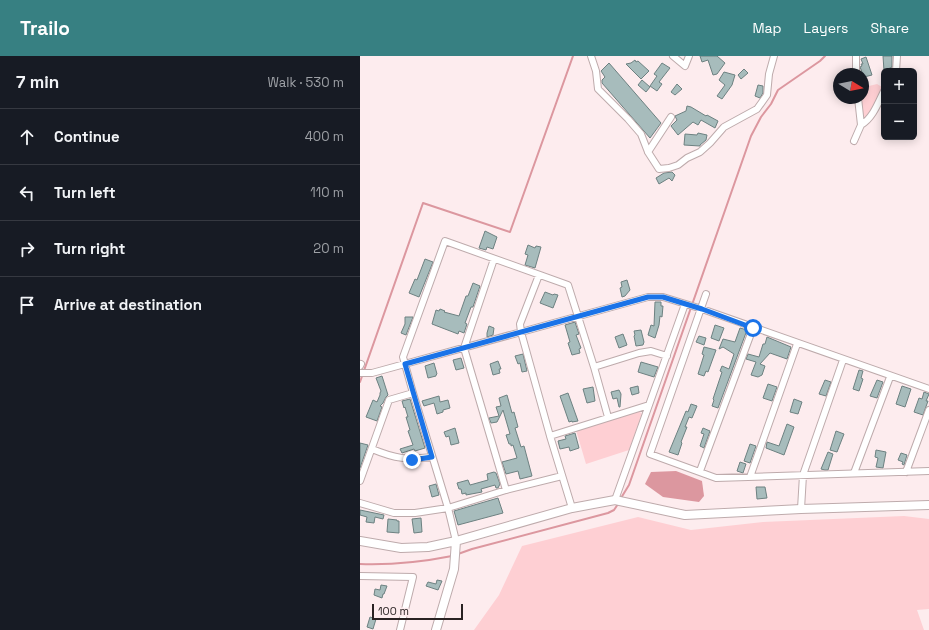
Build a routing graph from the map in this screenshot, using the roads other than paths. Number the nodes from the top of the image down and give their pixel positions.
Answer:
1 (591, 56) edge
2 (674, 56) edge
3 (689, 56) edge
4 (774, 56) edge
5 (856, 56) edge
6 (897, 56) edge
7 (856, 68) edge
8 (896, 68) edge
9 (881, 97) edge
10 (859, 104) edge
11 (671, 117) dead end
12 (861, 125) junction
13 (854, 141) dead end
14 (648, 152) junction
15 (494, 259) junction
16 (539, 275) junction
17 (706, 294) dead end
18 (685, 304) junction
19 (702, 309) junction
20 (579, 316) junction
21 (753, 328) junction
22 (521, 332) junction
23 (797, 344) junction
24 (464, 348) junction
25 (667, 356) junction
26 (844, 360) junction
27 (405, 364) junction
28 (594, 367) junction
29 (360, 373) edge
30 (890, 377) junction
31 (929, 389) edge
32 (413, 393) junction
33 (649, 405) junction
34 (929, 410) edge
35 (608, 417) junction
36 (550, 436) junction
37 (372, 449) junction
38 (432, 457) junction
39 (700, 471) junction
40 (929, 471) edge
41 (906, 472) junction
42 (803, 474) junction
43 (854, 474) junction
44 (562, 476) junction
45 (750, 478) junction
46 (360, 481) edge
47 (506, 490) junction
48 (615, 500) junction
49 (360, 504) edge
50 (929, 505) edge
51 (448, 508) junction
52 (572, 508) junction
53 (801, 509) junction
54 (360, 541) edge
55 (456, 543) junction
56 (360, 576) edge
57 (400, 630) edge
58 (436, 630) edge

1 - 14 street
2 - 3 street
4 - 14 street
5 - 7 street
6 - 8 street
9 - 12 street
10 - 12 street
11 - 14 street
12 - 13 street
15 - 16 street
15 - 24 street
15 - 27 street
16 - 20 street
16 - 22 street
17 - 19 street
18 - 19 street
18 - 20 street
18 - 25 street
19 - 21 street
19 - 39 street
20 - 22 street
20 - 28 street
21 - 23 street
21 - 39 street
22 - 24 street
22 - 36 street
23 - 26 street
23 - 45 street
24 - 27 street
24 - 47 street
25 - 28 street
25 - 33 street
26 - 30 street
26 - 42 street
27 - 29 street
27 - 32 street
28 - 35 street
30 - 31 street
30 - 43 street
32 - 37 street
32 - 38 street
33 - 35 street
33 - 48 street
34 - 41 street
35 - 36 street
36 - 44 street
37 - 38 street
37 - 46 street
38 - 51 street
39 - 45 street
40 - 41 street
41 - 43 street
42 - 43 street
42 - 45 street
42 - 53 street
44 - 47 street
44 - 52 street
47 - 51 street
48 - 52 street
48 - 53 street
49 - 51 street
50 - 53 street
51 - 55 street
52 - 55 street
54 - 55 street
55 - 58 street
56 - 57 street

